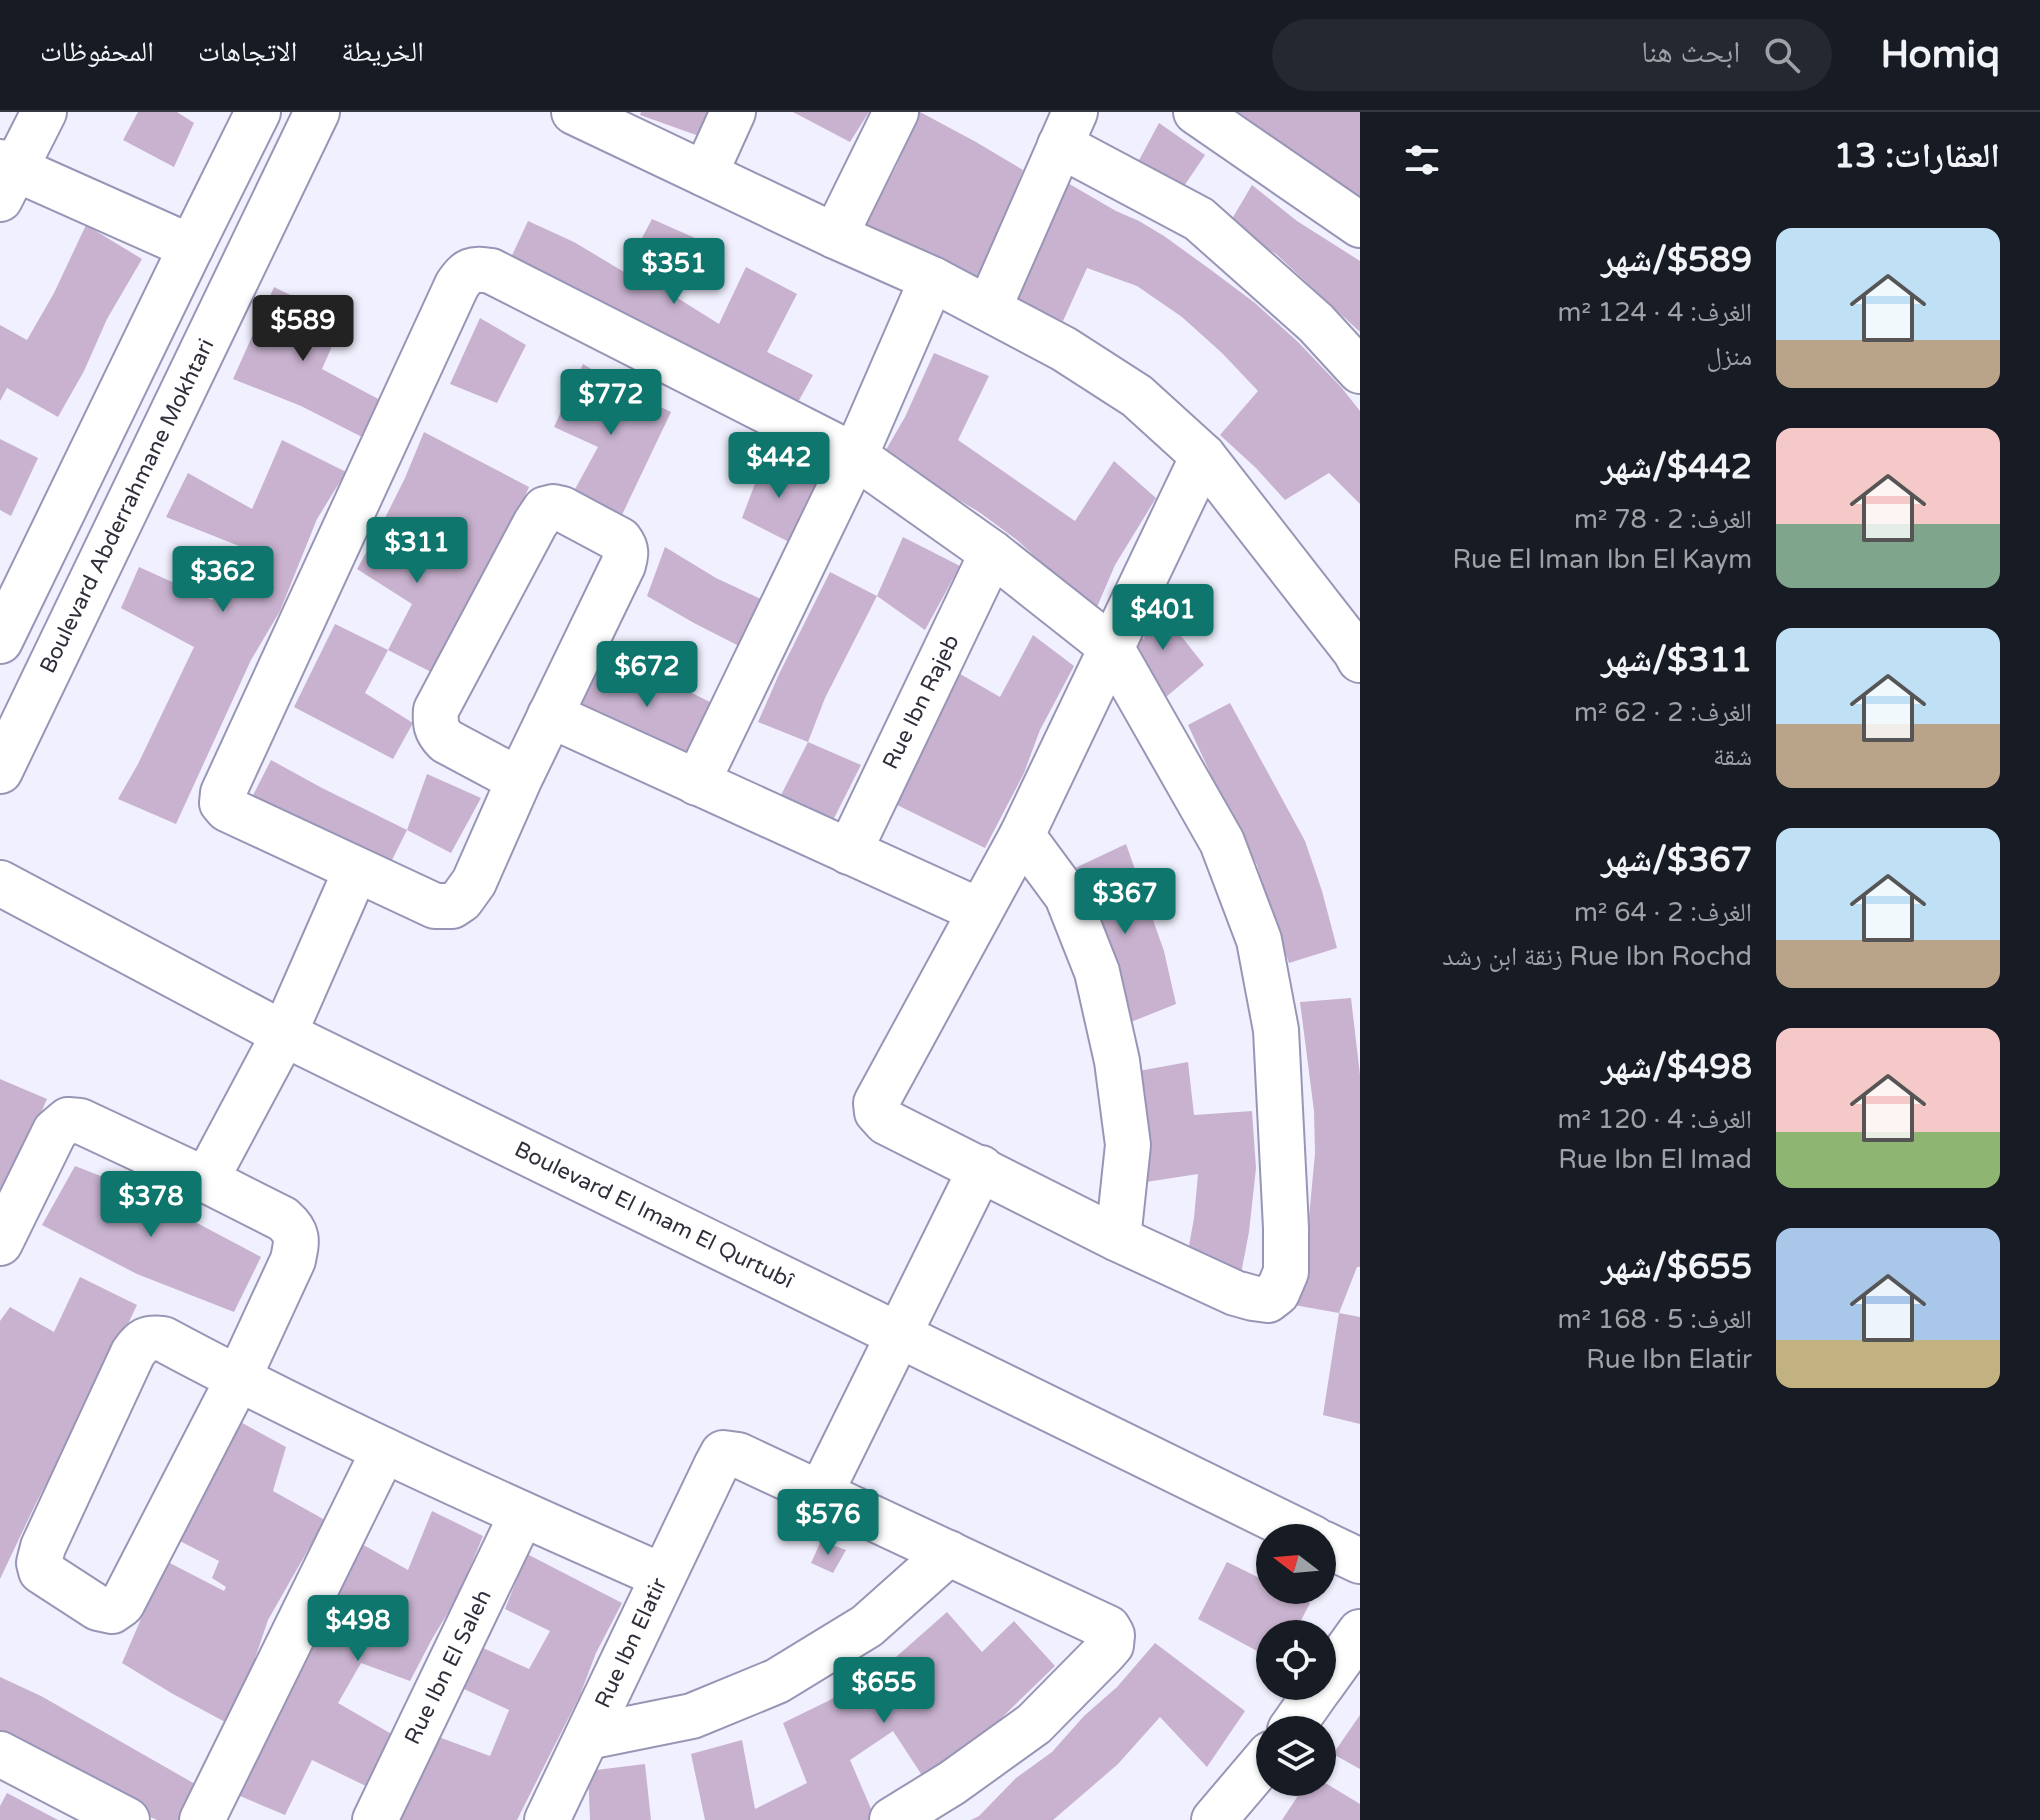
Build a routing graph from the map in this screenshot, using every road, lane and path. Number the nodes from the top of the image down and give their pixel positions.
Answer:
1 (44, 112) edge
2 (258, 112) edge
3 (317, 112) edge
4 (574, 112) edge
5 (733, 112) edge
6 (896, 112) edge
7 (1196, 112) edge
8 (1068, 128) edge
9 (705, 174) junction
10 (5, 177) edge
11 (1360, 225) edge
12 (835, 236) junction
13 (191, 247) junction
14 (932, 279) junction
15 (989, 308) junction
16 (1360, 371) edge
17 (855, 456) junction
18 (1203, 456) junction
19 (992, 553) junction
20 (0, 641) edge
21 (1111, 647) junction
22 (1358, 653) edge
23 (550, 715) junction
24 (0, 771) edge
25 (519, 780) junction
26 (697, 783) junction
27 (1022, 835) junction
28 (849, 852) junction
29 (356, 870) junction
30 (0, 883) edge
31 (980, 911) junction
32 (284, 1034) junction
33 (981, 1168) junction
34 (206, 1180) junction
35 (1118, 1239) junction
36 (0, 1243) edge
37 (899, 1335) junction
38 (238, 1379) junction
39 (384, 1450) junction
40 (821, 1492) junction
41 (522, 1514) junction
42 (1284, 1524) edge
43 (1336, 1550) edge
44 (949, 1553) junction
45 (1360, 1561) edge
46 (662, 1576) junction
47 (1360, 1632) edge
48 (1336, 1666) edge
49 (588, 1737) junction
50 (0, 1754) edge
51 (1256, 1770) edge
52 (127, 1820) edge
53 (202, 1820) edge
54 (375, 1820) edge
55 (547, 1820) edge
56 (892, 1820) edge
57 (1214, 1820) edge

1 - 10 street
2 - 13 street
3 - 24 street, Boulevard Abderrahmane Mokhtari
4 - 9 street
5 - 9 street
6 - 12 street
7 - 11 street
8 - 15 street
8 - 16 street
9 - 12 street
10 - 13 street
12 - 14 street
13 - 20 street
14 - 15 street
14 - 17 street
15 - 18 street
17 - 19 street
17 - 26 street
17 - 29 street
18 - 21 street
18 - 22 street
19 - 21 street
19 - 28 street, Rue Ibn Rajeb
21 - 27 street
21 - 35 street
23 - 25 street
23 - 25 street
23 - 26 street
25 - 29 street
26 - 28 street
27 - 31 street
27 - 35 street
28 - 31 street
29 - 32 street
30 - 32 street, Boulevard El Imam El Qurtubî
31 - 33 street
32 - 34 street
32 - 37 street, Boulevard El Imam El Qurtubî
33 - 35 street
33 - 37 street
34 - 36 street
34 - 38 street
37 - 40 street
37 - 42 street, Boulevard El Imam El Qurtubî
38 - 38 street
38 - 39 street
39 - 41 street
39 - 53 street
40 - 44 street
40 - 46 street, Rue Ibn Elatir
41 - 46 street
41 - 54 street, Rue Ibn El Saleh
43 - 45 street
44 - 49 street
44 - 56 street
46 - 49 street, Rue Ibn Elatir
47 - 48 street
49 - 55 street, Rue Ibn Elatir
50 - 52 street
51 - 57 street

